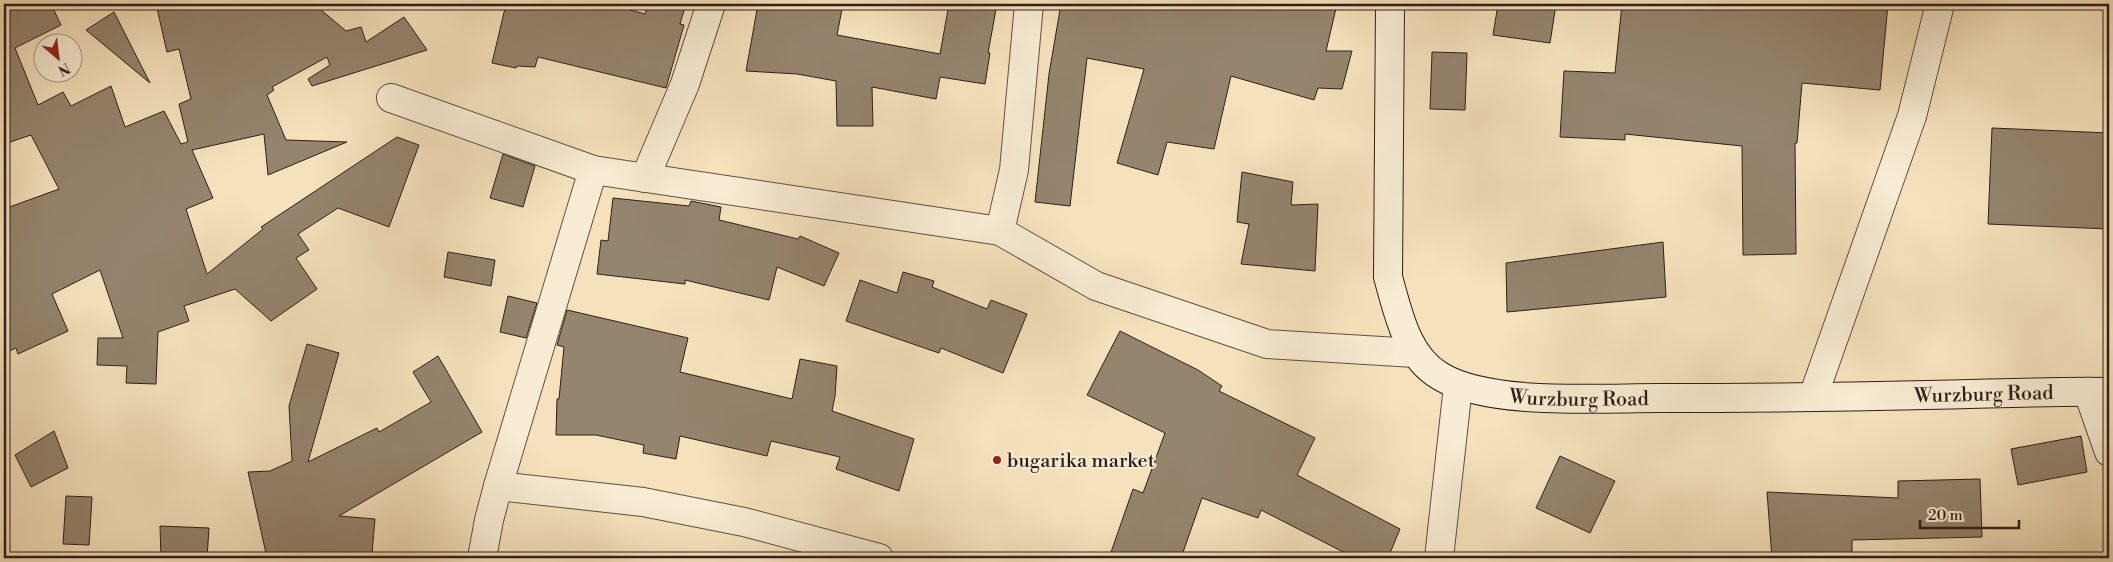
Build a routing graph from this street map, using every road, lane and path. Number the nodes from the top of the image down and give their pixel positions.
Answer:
1 (711, 4) edge
2 (1029, 4) edge
3 (1390, 4) edge
4 (1940, 4) edge
5 (391, 98) dead end
6 (593, 170) junction
7 (645, 178) junction
8 (1000, 231) junction
9 (1415, 353) junction
10 (1458, 386) junction
11 (2099, 392) edge
12 (1812, 397) junction
13 (2109, 452) edge
14 (498, 486) junction
15 (482, 558) edge
16 (879, 558) edge
17 (1439, 558) edge

1 - 7 street
2 - 8 street
3 - 9 street, Wurzburg Road
4 - 12 street
5 - 6 street
6 - 7 street
6 - 14 street
7 - 8 street
8 - 9 street
9 - 10 street, Wurzburg Road
10 - 12 street, Wurzburg Road
10 - 17 street
11 - 12 street, Wurzburg Road
11 - 13 street
14 - 15 street
14 - 16 street

